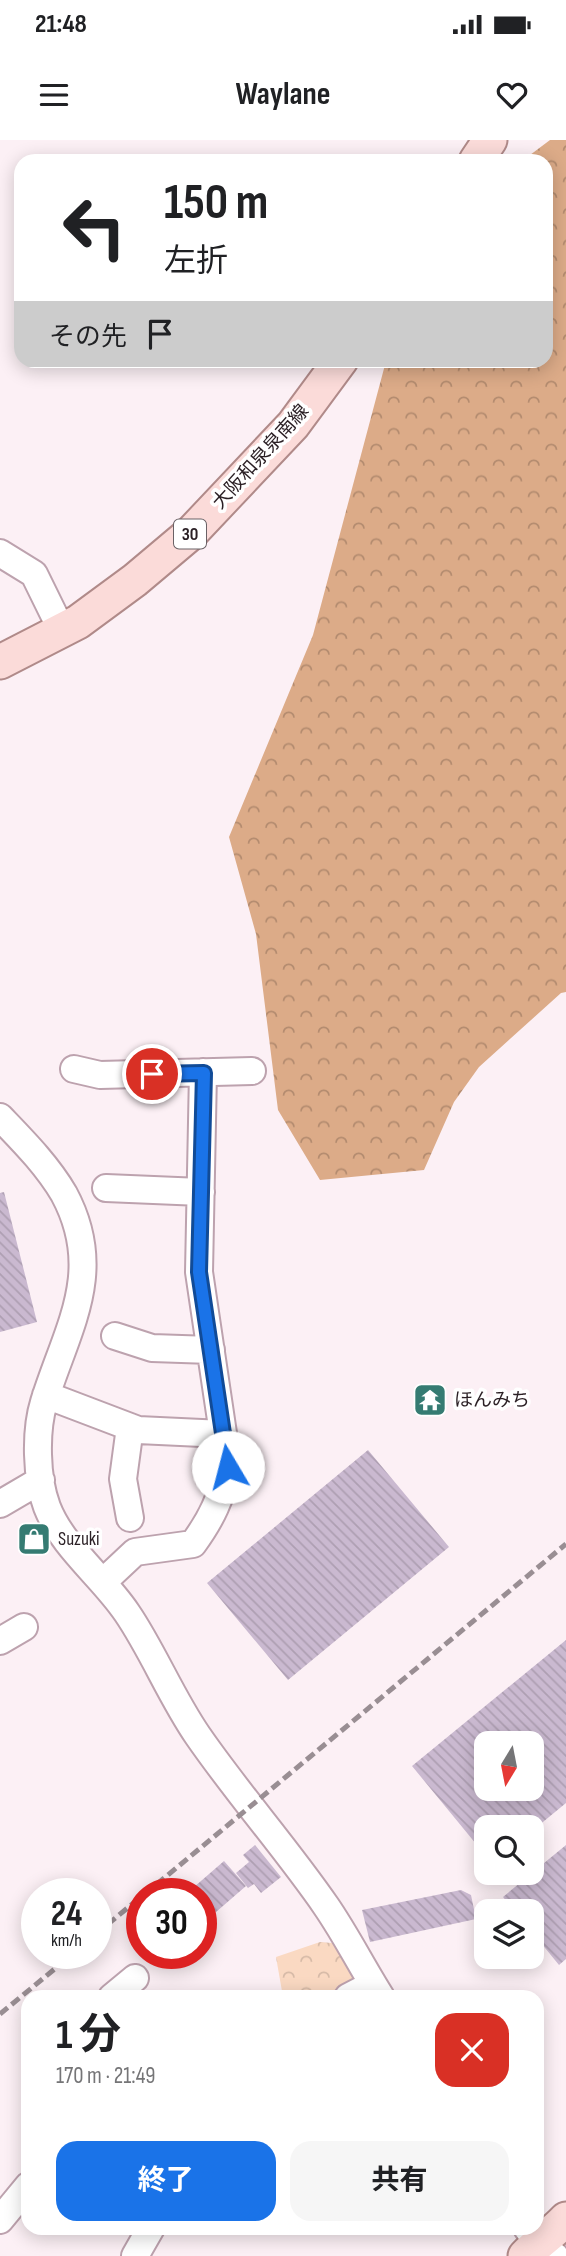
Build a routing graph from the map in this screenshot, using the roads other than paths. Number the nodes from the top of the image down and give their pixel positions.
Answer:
1 (335, 368) edge
2 (0, 553) edge
3 (62, 631) junction
4 (0, 662) edge
5 (74, 1069) dead end
6 (252, 1071) dead end
7 (204, 1073) junction
8 (0, 1117) edge
9 (106, 1188) dead end
10 (201, 1192) junction
11 (115, 1336) dead end
12 (211, 1350) junction
13 (47, 1395) junction
14 (130, 1427) junction
15 (223, 1434) junction
16 (41, 1480) junction
17 (0, 1504) edge
18 (130, 1518) dead end
19 (103, 1582) junction
20 (24, 1627) dead end
21 (0, 1641) edge
22 (135, 1978) dead end
23 (120, 1990) edge
24 (377, 1990) edge
25 (21, 2194) edge
26 (566, 2219) edge
27 (0, 2220) edge
28 (146, 2235) edge
29 (536, 2245) edge
30 (135, 2256) edge

1 - 3 main road, 大阪和泉泉南線 / 30
2 - 3 street
3 - 4 main road, 大阪和泉泉南線 / 30
5 - 7 street
6 - 7 street
7 - 10 street
8 - 13 street
9 - 10 street
10 - 12 street
11 - 12 street
12 - 15 street
13 - 14 street
13 - 16 street
14 - 15 street
14 - 18 street
15 - 19 street
16 - 17 street
16 - 19 street
19 - 24 street
20 - 21 street
22 - 23 street
25 - 27 street
26 - 29 main road
28 - 30 street

